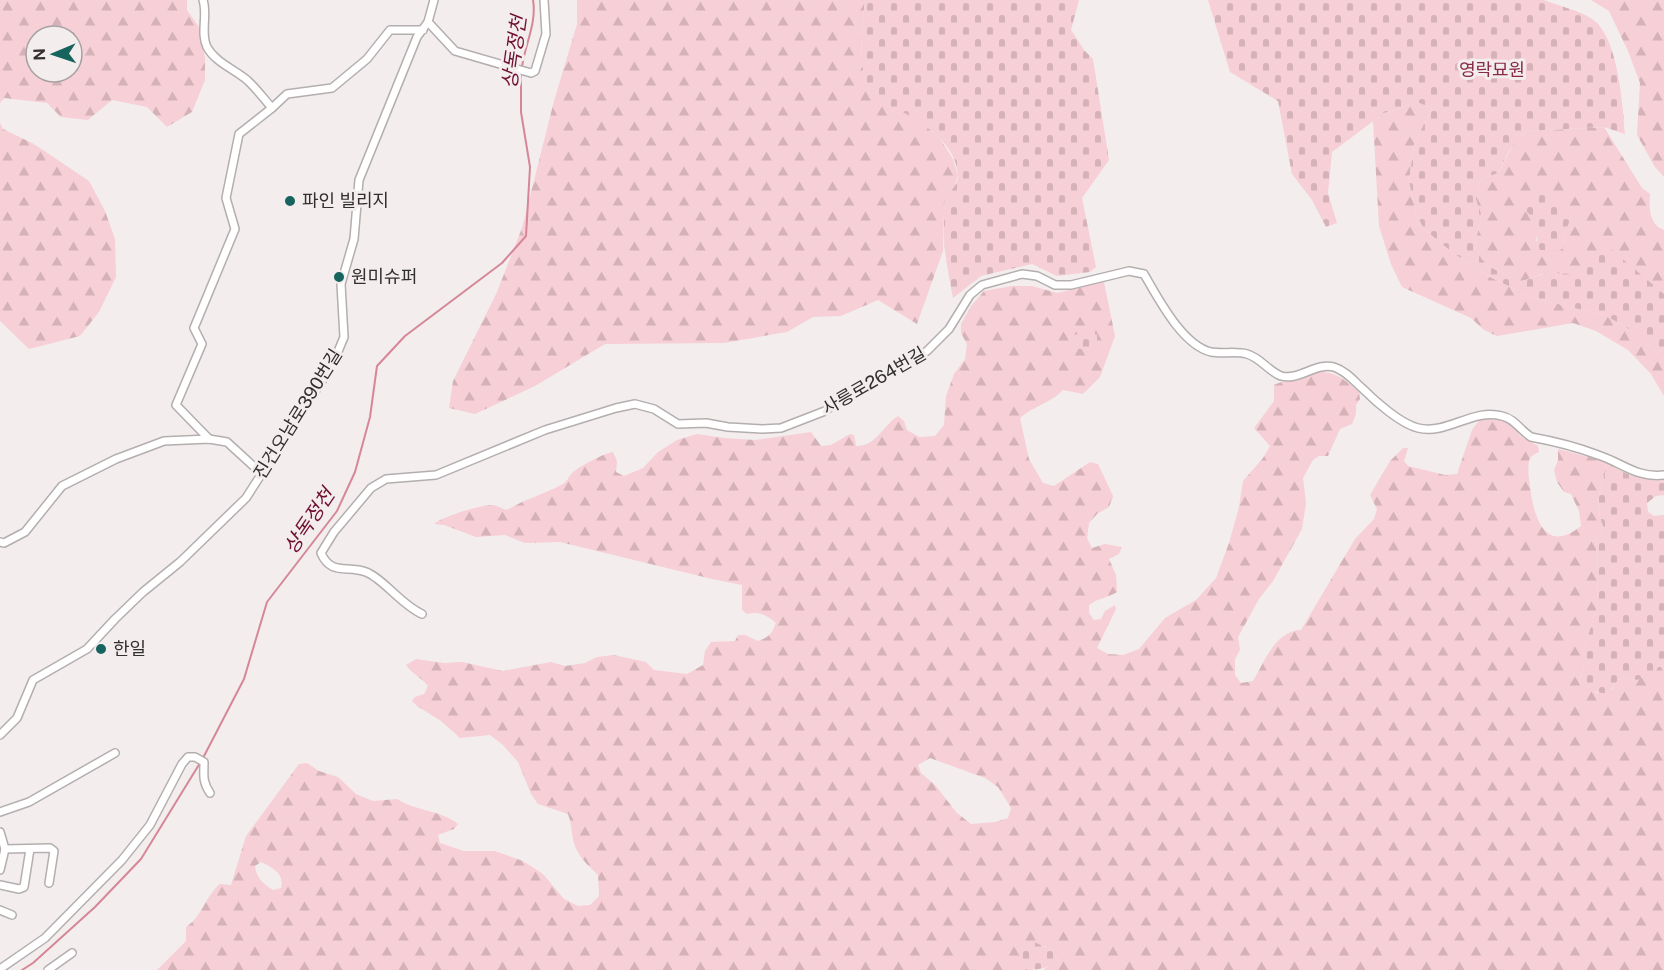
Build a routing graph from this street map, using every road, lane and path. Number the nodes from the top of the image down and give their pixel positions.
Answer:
1 (203, 0) edge
2 (434, 0) edge
3 (544, 0) edge
4 (428, 22) junction
5 (423, 30) junction
6 (272, 108) junction
7 (209, 439) junction
8 (261, 473) junction
9 (1664, 475) edge
10 (0, 542) edge
11 (422, 614) dead end
12 (0, 735) edge
13 (115, 753) dead end
14 (210, 793) dead end
15 (0, 812) edge
16 (0, 832) edge
17 (5, 849) junction
18 (30, 849) junction
19 (0, 870) edge
20 (49, 883) dead end
21 (0, 885) edge
22 (0, 910) edge
23 (12, 915) dead end
24 (72, 953) dead end
25 (0, 969) edge
26 (48, 970) edge

1 - 6 street
2 - 4 street, 진건오남로390번길
3 - 4 street
4 - 5 street, 진건오남로390번길
5 - 6 street
5 - 8 street, 진건오남로390번길
6 - 7 street
7 - 8 street
7 - 10 street
8 - 12 street, 진건오남로390번길
9 - 11 street, 사릉로264번길
13 - 15 street
14 - 25 street
16 - 17 street
17 - 18 street
17 - 19 street
18 - 20 street
18 - 21 street
22 - 23 street
24 - 26 street

